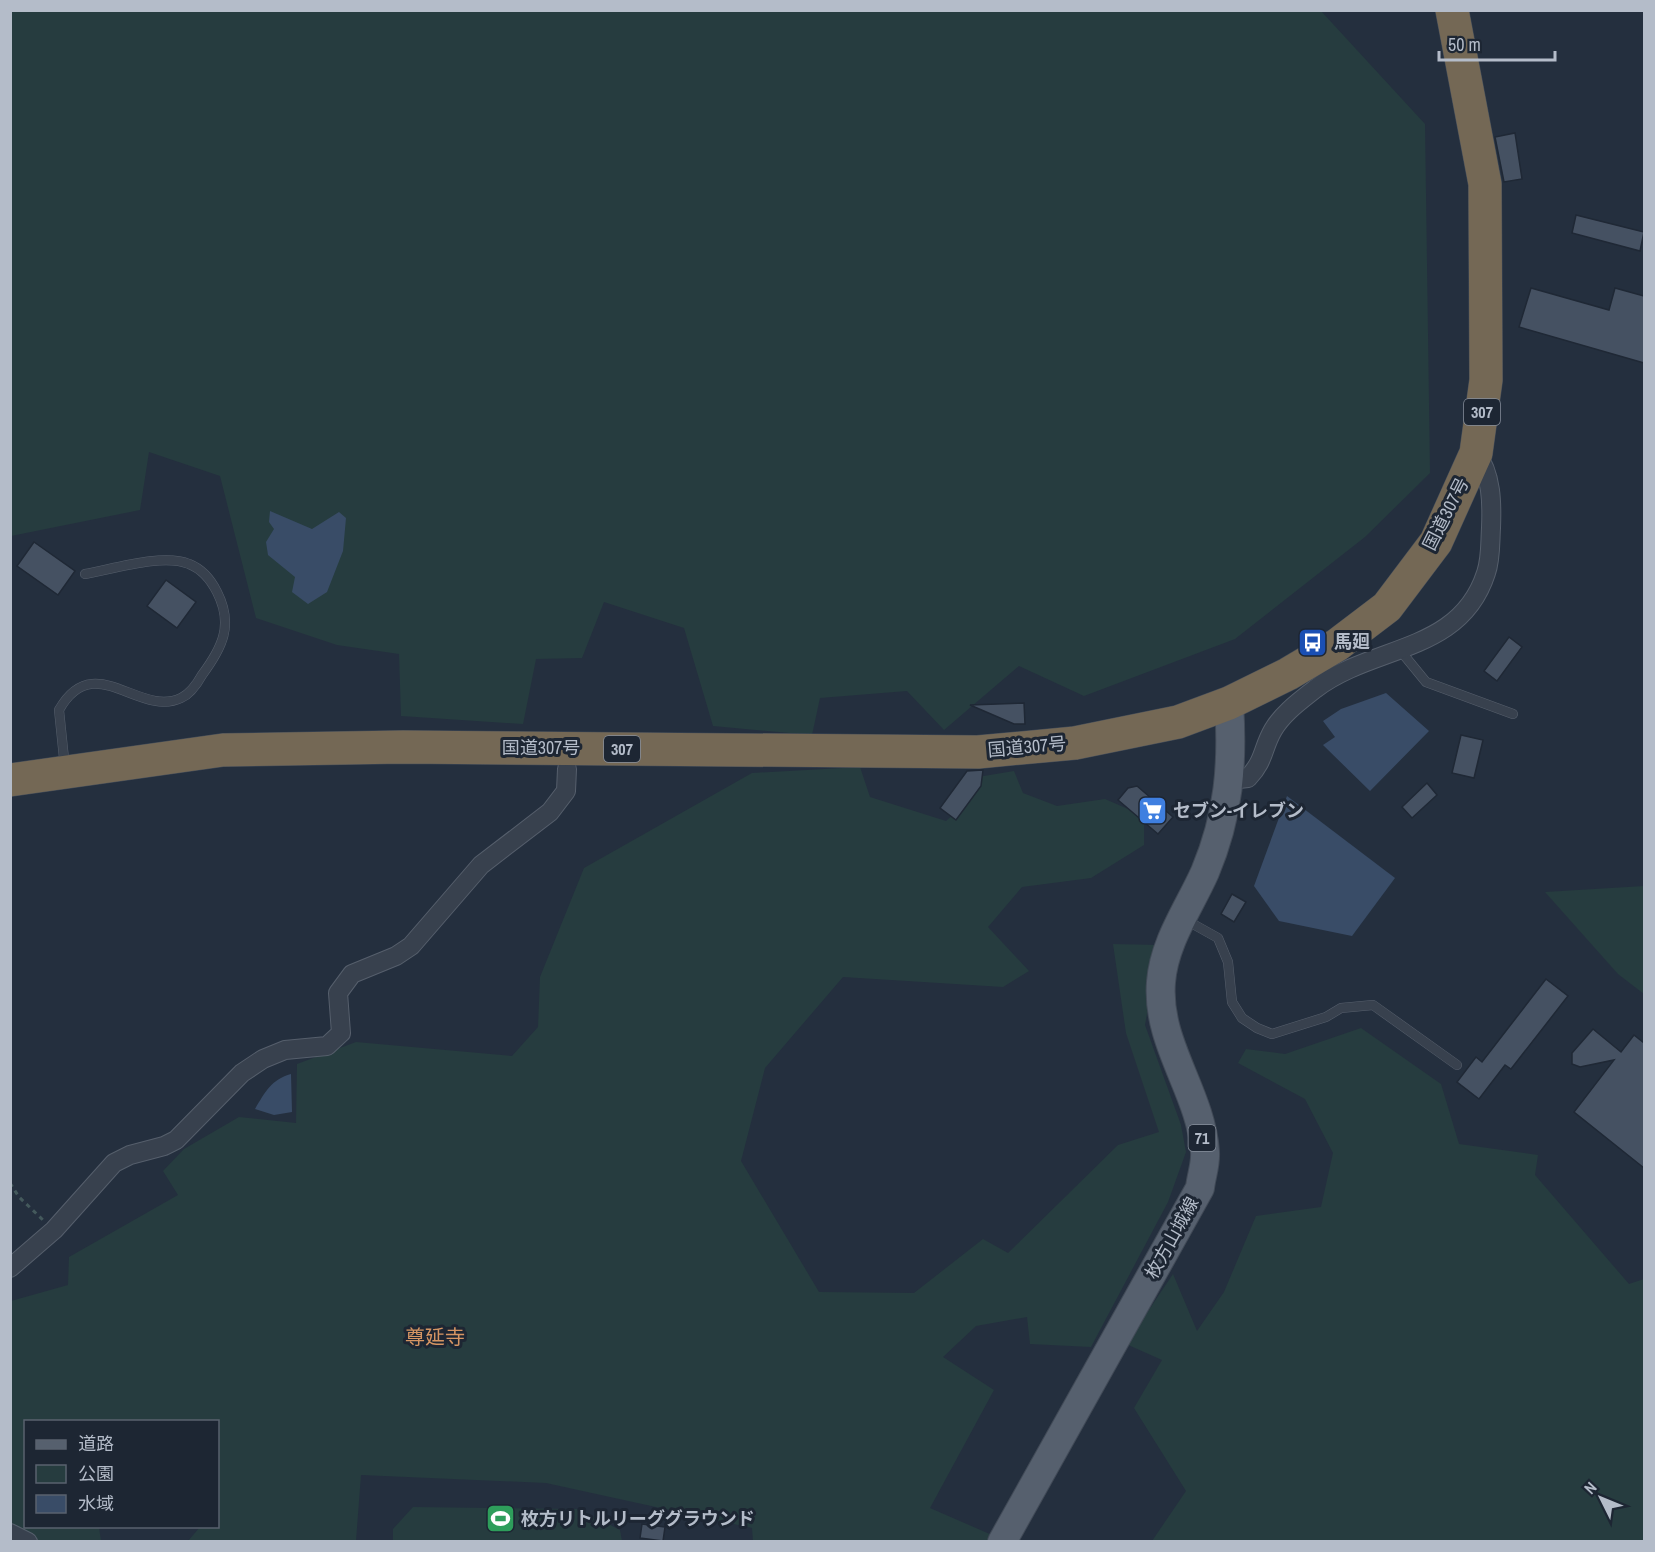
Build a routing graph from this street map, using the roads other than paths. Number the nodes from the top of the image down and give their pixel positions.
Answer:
1 (1452, 10) edge
2 (1476, 453) junction
3 (85, 574) dead end
4 (1399, 649) junction
5 (1229, 703) junction
6 (1513, 714) dead end
7 (567, 769) dead end
8 (65, 771) junction
9 (10, 780) edge
10 (1230, 780) junction
11 (1182, 918) junction
12 (1456, 1065) dead end
13 (10, 1268) edge
14 (10, 1533) edge
15 (28, 1542) edge
16 (1002, 1542) edge

1 - 2 highway, 国道307号 / 307
2 - 4 street
2 - 5 highway, 国道307号 / 307
3 - 8 lane
4 - 6 lane
4 - 10 street
5 - 8 highway, 国道307号 / 307
5 - 10 main road, 枚方山城線 / 71
7 - 13 street
8 - 9 highway, 国道307号 / 307
10 - 11 main road, 枚方山城線 / 71
11 - 12 lane
11 - 16 main road, 枚方山城線 / 71
14 - 15 street

